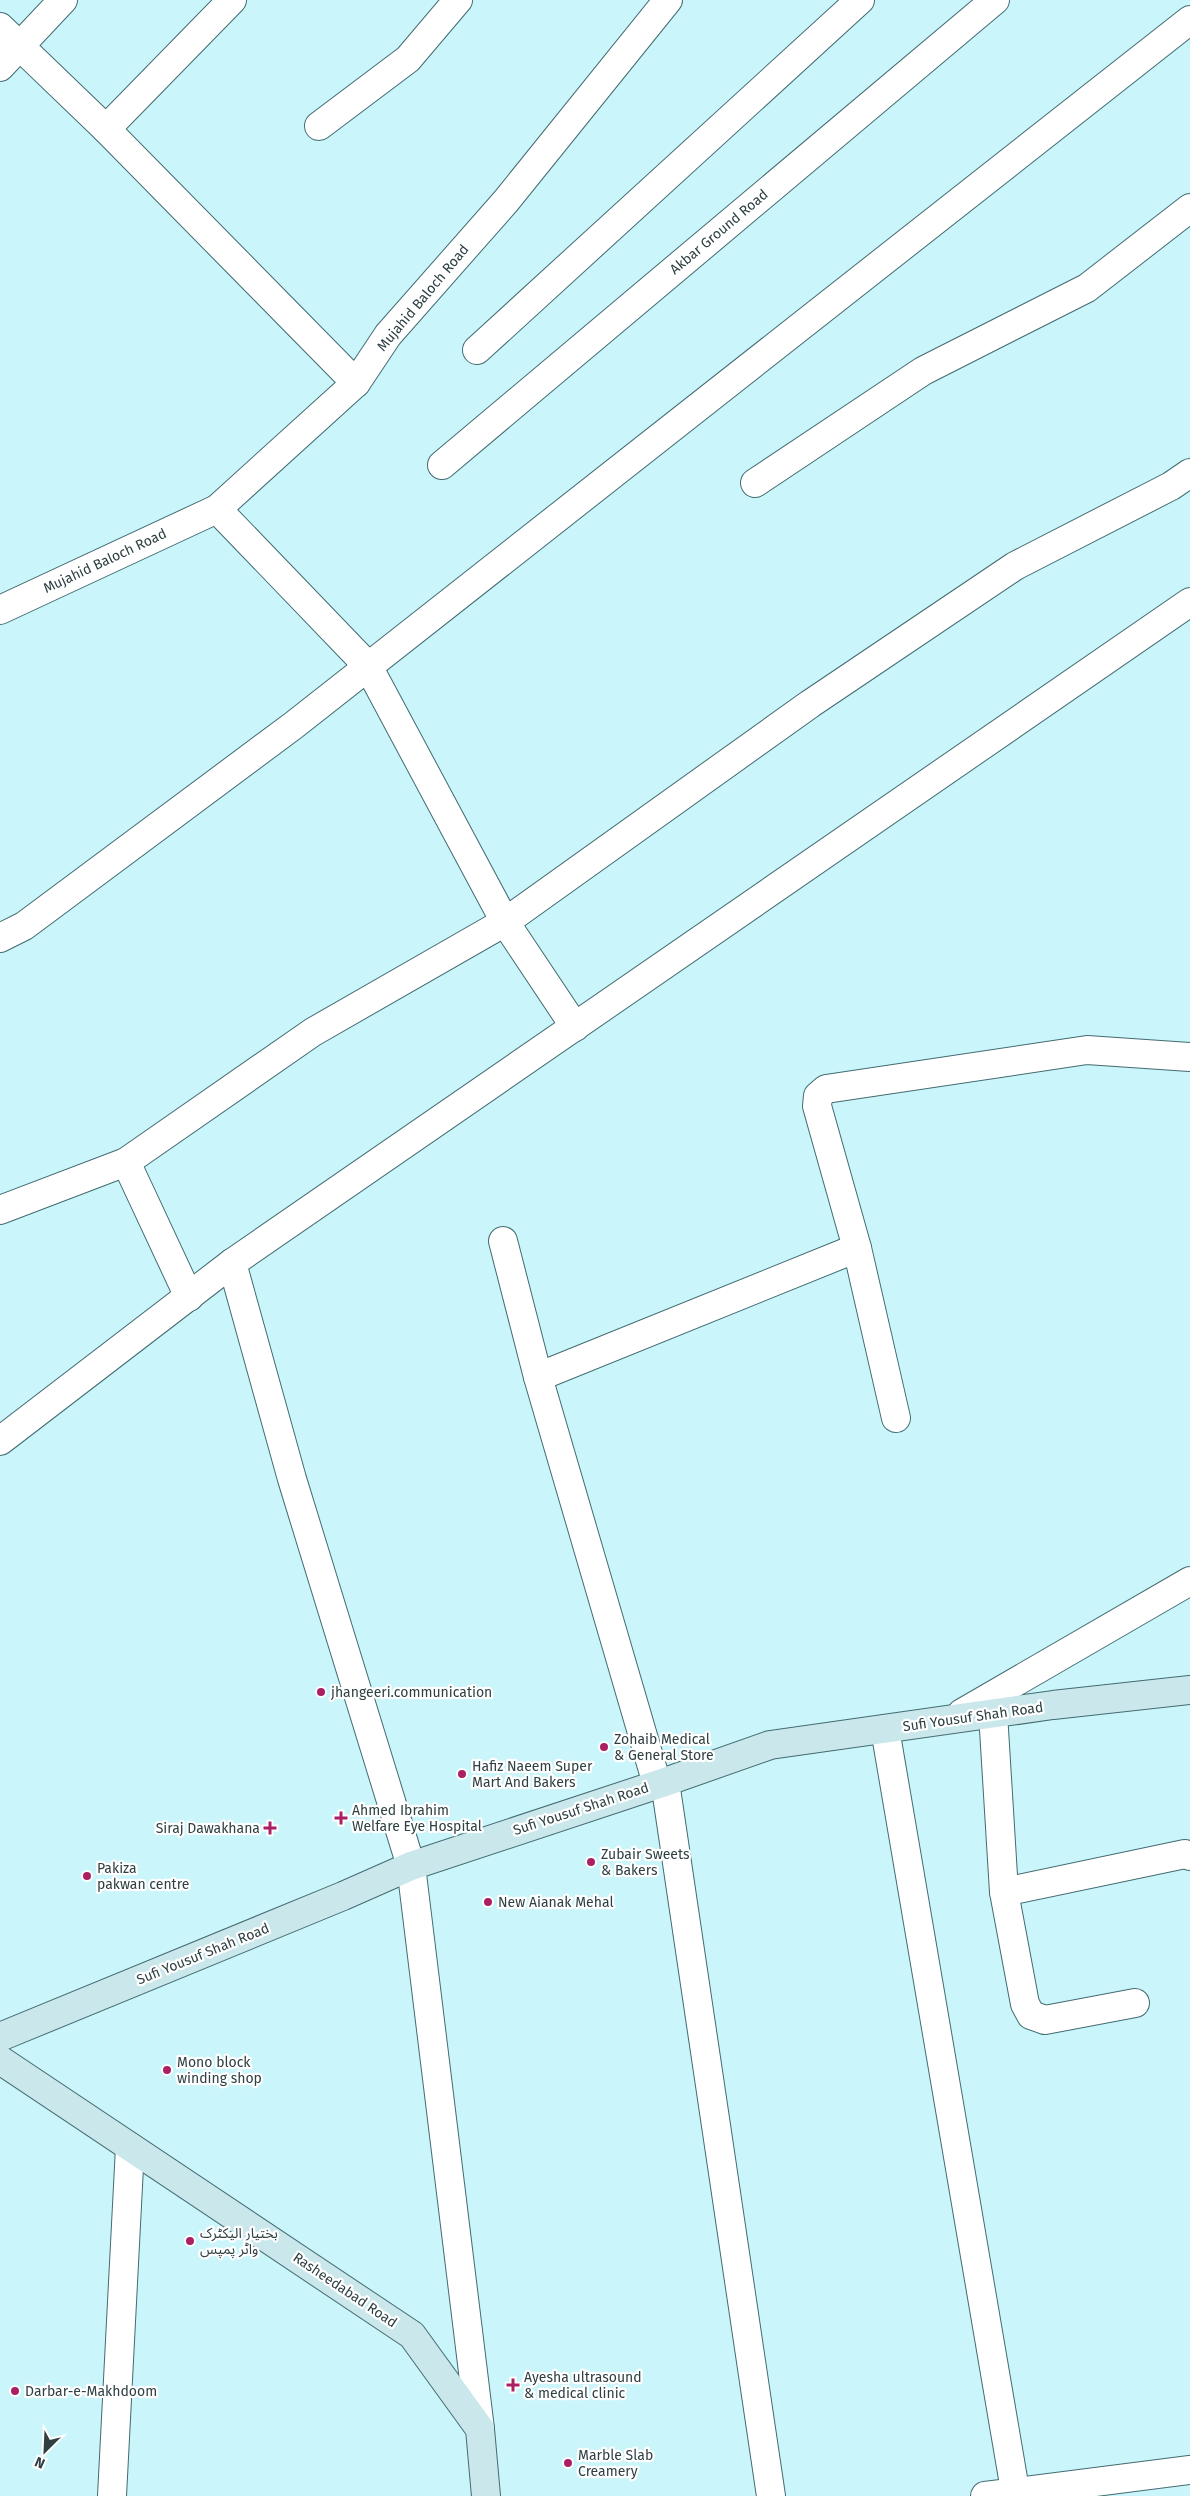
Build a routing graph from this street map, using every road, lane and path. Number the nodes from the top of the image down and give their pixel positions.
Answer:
1 (63, 0) edge
2 (232, 0) edge
3 (458, 0) edge
4 (668, 0) edge
5 (860, 0) edge
6 (996, 0) edge
7 (1190, 20) edge
8 (0, 26) edge
9 (20, 45) junction
10 (0, 67) edge
11 (319, 126) dead end
12 (106, 129) junction
13 (1190, 208) edge
14 (477, 350) dead end
15 (356, 383) junction
16 (442, 465) dead end
17 (1190, 473) edge
18 (755, 483) dead end
19 (217, 509) junction
20 (1190, 602) edge
21 (0, 610) edge
22 (368, 666) junction
23 (505, 922) junction
24 (0, 938) edge
25 (576, 1027) junction
26 (1190, 1057) edge
27 (126, 1162) junction
28 (0, 1210) edge
29 (503, 1241) dead end
30 (857, 1248) junction
31 (232, 1263) junction
32 (189, 1297) junction
33 (538, 1377) junction
34 (896, 1418) dead end
35 (0, 1441) edge
36 (1190, 1580) edge
37 (1190, 1690) edge
38 (993, 1713) junction
39 (951, 1719) junction
40 (885, 1729) junction
41 (661, 1783) junction
42 (1190, 1856) edge
43 (411, 1866) junction
44 (1004, 1892) junction
45 (1135, 2003) dead end
46 (0, 2037) edge
47 (0, 2060) edge
48 (130, 2147) junction
49 (480, 2429) junction
50 (1190, 2470) edge
51 (1154, 2485) edge
52 (1016, 2494) edge
53 (112, 2496) edge
54 (486, 2496) edge
55 (771, 2496) edge
56 (985, 2496) edge

1 - 9 street
2 - 12 street
3 - 11 street
4 - 15 street, Mujahid Baloch Road
5 - 14 street
6 - 16 street, Akbar Ground Road
7 - 22 street
8 - 9 street
9 - 10 street
9 - 12 street
12 - 15 street
13 - 18 street
15 - 19 street, Mujahid Baloch Road
17 - 23 street
19 - 21 street, Mujahid Baloch Road
19 - 22 street
20 - 25 street
22 - 23 street
22 - 24 street
23 - 25 street
23 - 27 street
25 - 31 street
26 - 30 street
27 - 28 street
27 - 32 street
29 - 33 street
30 - 33 street
30 - 34 street
31 - 32 street
31 - 43 street
32 - 35 street
33 - 41 street
36 - 39 street
37 - 38 main road, Sufi Yousuf Shah Road
38 - 39 main road, Sufi Yousuf Shah Road
38 - 44 street
39 - 40 main road, Sufi Yousuf Shah Road
40 - 41 main road, Sufi Yousuf Shah Road
40 - 52 street
41 - 43 main road, Sufi Yousuf Shah Road
41 - 55 street
42 - 44 street
43 - 46 main road, Sufi Yousuf Shah Road
43 - 49 street
44 - 45 street
47 - 48 main road, Rasheedabad Road
48 - 49 main road, Rasheedabad Road
48 - 53 street
49 - 54 main road
50 - 51 street
51 - 52 street
52 - 56 street

